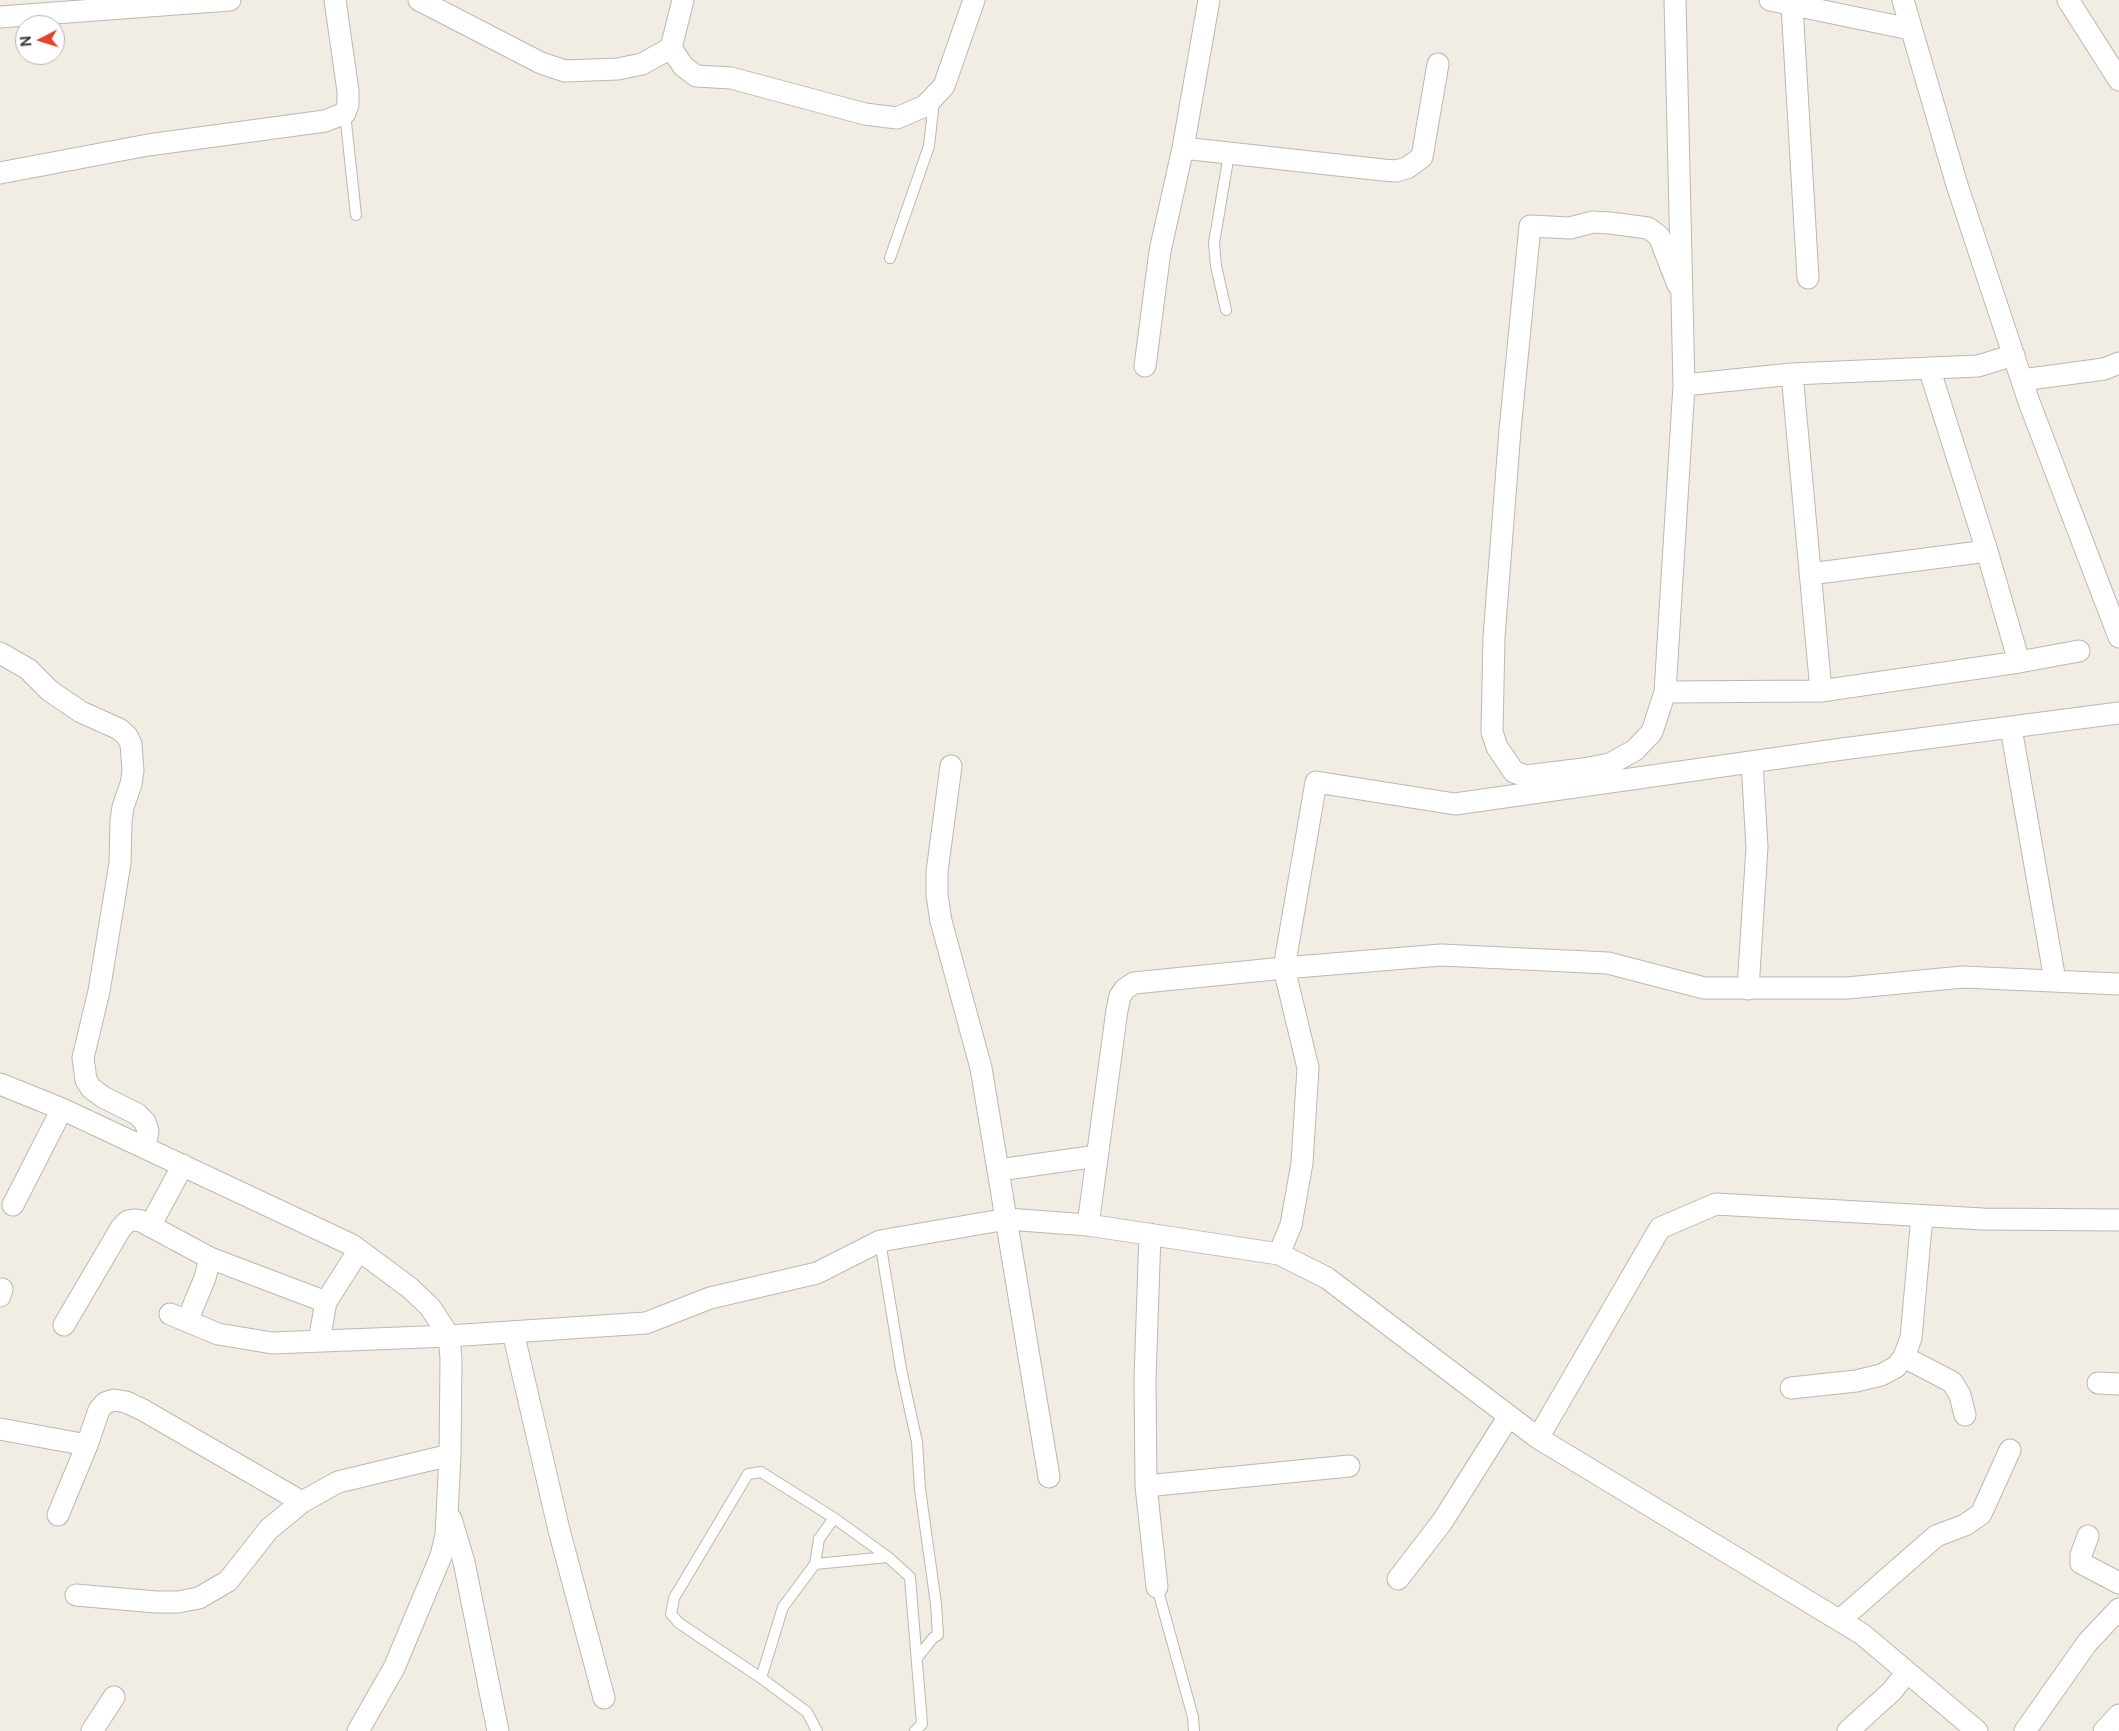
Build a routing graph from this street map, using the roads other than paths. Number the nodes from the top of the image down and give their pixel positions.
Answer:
1 (230, 0) edge
2 (335, 0) edge
3 (419, 0) edge
4 (683, 0) edge
5 (974, 0) edge
6 (1208, 0) edge
7 (1675, 0) edge
8 (1770, 0) edge
9 (1903, 0) edge
10 (2068, 0) edge
11 (105, 4) edge
12 (1792, 6) junction
13 (0, 17) edge
14 (1910, 29) junction
15 (671, 48) junction
16 (1438, 64) dead end
17 (2119, 80) edge
18 (934, 96) junction
19 (345, 114) junction
20 (1184, 148) junction
21 (1229, 154) junction
22 (0, 173) edge
23 (356, 215) dead end
24 (890, 258) dead end
25 (1808, 278) dead end
26 (1684, 300) junction
27 (1226, 310) dead end
28 (2014, 355) junction
29 (2119, 363) edge
30 (1145, 366) dead end
31 (1929, 368) junction
32 (1792, 374) junction
33 (2022, 380) junction
34 (1684, 385) junction
35 (1987, 551) junction
36 (1810, 574) junction
37 (2119, 637) edge
38 (2079, 651) dead end
39 (0, 653) edge
40 (2019, 662) junction
41 (1821, 691) junction
42 (1665, 692) junction
43 (2119, 714) edge
44 (2011, 728) junction
45 (1752, 762) junction
46 (951, 766) dead end
47 (1284, 968) junction
48 (2055, 980) junction
49 (2119, 984) edge
50 (1748, 988) junction
51 (0, 1084) edge
52 (62, 1109) junction
53 (145, 1148) junction
54 (1097, 1156) junction
55 (182, 1165) junction
56 (999, 1170) junction
57 (14, 1206) dead end
58 (1922, 1216) junction
59 (1007, 1219) junction
60 (2119, 1220) edge
61 (1088, 1225) junction
62 (150, 1226) junction
63 (1150, 1234) junction
64 (880, 1241) junction
65 (359, 1250) junction
66 (1279, 1254) junction
67 (210, 1258) junction
68 (326, 1302) junction
69 (64, 1325) dead end
70 (513, 1332) junction
71 (449, 1336) junction
72 (319, 1341) junction
73 (1904, 1357) junction
74 (2098, 1383) dead end
75 (2119, 1384) edge
76 (1792, 1388) dead end
77 (1965, 1415) dead end
78 (1509, 1416) junction
79 (0, 1429) edge
80 (1538, 1438) junction
81 (88, 1445) junction
82 (2010, 1450) dead end
83 (450, 1455) junction
84 (1349, 1466) dead end
85 (1049, 1477) dead end
86 (1146, 1486) junction
87 (302, 1502) junction
88 (449, 1514) junction
89 (58, 1515) dead end
90 (834, 1518) junction
91 (2088, 1536) dead end
92 (888, 1556) junction
93 (814, 1564) junction
94 (1398, 1579) dead end
95 (2119, 1582) edge
96 (1157, 1587) joint
97 (76, 1595) dead end
98 (2119, 1609) edge
99 (1840, 1620) junction
100 (917, 1658) junction
101 (1907, 1672) junction
102 (761, 1678) junction
103 (114, 1697) dead end
104 (604, 1698) dead end
105 (2119, 1715) edge
106 (92, 1731) edge
107 (358, 1731) edge
108 (498, 1731) edge
109 (817, 1731) edge
110 (915, 1731) edge
111 (1194, 1731) edge
112 (1848, 1731) edge
113 (1977, 1731) edge
114 (2024, 1731) edge
115 (2104, 1731) edge

1 - 11 street
2 - 19 street
3 - 15 street
4 - 15 street
5 - 18 street
6 - 20 street
7 - 26 street
8 - 12 street
9 - 14 street
10 - 17 street
11 - 13 street
12 - 14 street
12 - 25 street
14 - 28 street
15 - 18 street
16 - 21 street
18 - 24 lane
19 - 22 street
19 - 23 lane
20 - 21 street
20 - 30 street
21 - 27 lane
26 - 34 street
26 - 42 street
28 - 31 street
28 - 33 street
29 - 33 street
31 - 32 street
31 - 35 street
32 - 34 street
32 - 36 street
33 - 37 street
34 - 42 street
35 - 36 street
35 - 40 street
36 - 41 street
38 - 40 street
39 - 53 street
40 - 41 street
41 - 42 street
43 - 44 street
44 - 45 street
44 - 48 street
45 - 47 street
45 - 50 street
46 - 56 street
47 - 50 street
47 - 54 street
47 - 66 street
48 - 49 street
48 - 50 street
51 - 52 street
52 - 53 street
52 - 57 street
53 - 55 street
54 - 56 street
54 - 61 street
55 - 62 street
55 - 65 street
56 - 59 street
58 - 60 street
58 - 73 street
58 - 80 street
59 - 61 street
59 - 64 street
59 - 85 street
61 - 63 street
62 - 67 street
62 - 69 street
63 - 66 street
63 - 86 street
64 - 70 street
64 - 100 lane
65 - 68 street
65 - 71 street
66 - 78 street
67 - 68 street
67 - 72 street
68 - 72 street
70 - 71 street
70 - 104 street
71 - 72 street
71 - 83 street
73 - 76 street
73 - 77 street
74 - 75 street
78 - 80 street
78 - 94 street
79 - 81 street
80 - 99 street
81 - 87 street
81 - 89 street
82 - 99 street
83 - 87 street
83 - 88 street
84 - 86 street
86 - 96 street
87 - 97 street
88 - 107 street
88 - 108 street
90 - 92 lane
90 - 93 lane
90 - 102 lane
91 - 95 street
92 - 93 lane
92 - 100 lane
93 - 102 lane
96 - 111 lane
98 - 114 street
99 - 101 street
100 - 110 lane
101 - 112 street
101 - 113 street
102 - 109 lane
103 - 106 street
105 - 115 street

